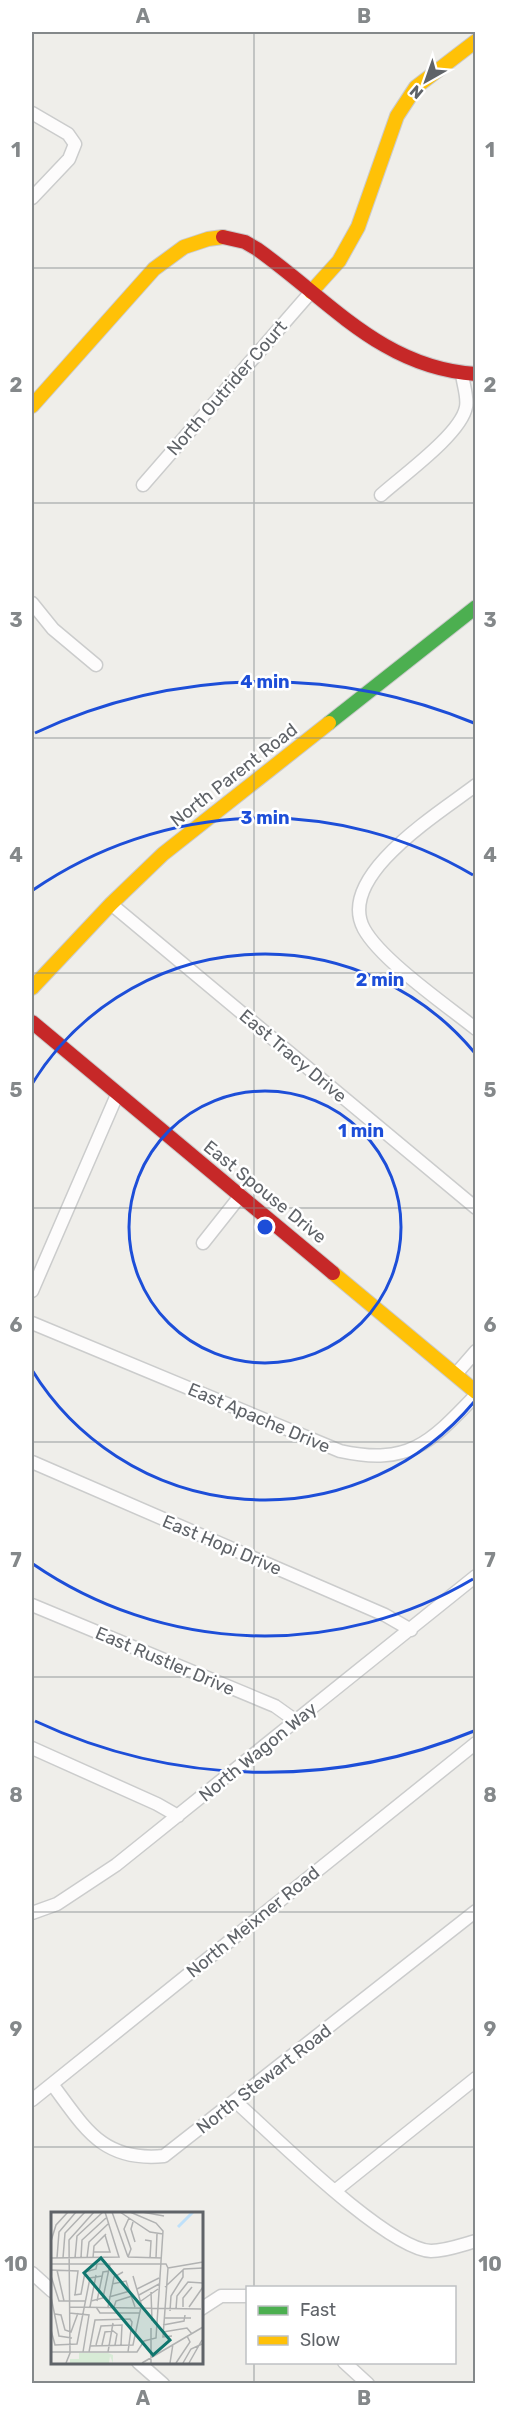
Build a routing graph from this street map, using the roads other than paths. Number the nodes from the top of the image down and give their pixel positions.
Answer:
1 (476, 41) edge
2 (32, 113) edge
3 (32, 198) edge
4 (311, 291) junction
5 (469, 374) edge
6 (32, 406) edge
7 (143, 485) dead end
8 (381, 495) dead end
9 (32, 604) edge
10 (476, 607) edge
11 (96, 665) dead end
12 (476, 784) edge
13 (111, 904) junction
14 (32, 988) edge
15 (32, 1022) edge
16 (476, 1029) edge
17 (117, 1095) junction
18 (241, 1195) junction
19 (476, 1208) edge
20 (203, 1243) dead end
21 (32, 1291) edge
22 (32, 1323) edge
23 (476, 1351) edge
24 (456, 1374) junction
25 (476, 1393) edge
26 (32, 1462) edge
27 (476, 1576) edge
28 (32, 1605) edge
29 (411, 1630) junction
30 (296, 1720) junction
31 (476, 1743) edge
32 (32, 1748) edge
33 (177, 1816) junction
34 (476, 1911) edge
35 (32, 1913) edge
36 (476, 2078) edge
37 (52, 2084) junction
38 (32, 2100) edge
39 (236, 2102) junction
40 (336, 2190) junction
41 (476, 2241) edge
42 (32, 2273) edge
43 (51, 2290) edge
44 (246, 2296) edge
45 (202, 2308) edge
46 (144, 2364) edge
47 (346, 2364) edge
48 (163, 2384) edge
49 (368, 2384) edge

1 - 4 street
2 - 3 street
4 - 5 street
4 - 6 street
4 - 7 street, North Outrider Court
5 - 8 street
9 - 11 street
10 - 13 street, North Parent Road
12 - 16 street
13 - 14 street, North Parent Road
13 - 19 street, East Tracy Drive
15 - 17 street, East Spouse Drive
17 - 18 street, East Spouse Drive
17 - 21 street
18 - 20 street
18 - 24 street, East Spouse Drive
22 - 25 street, East Apache Drive
23 - 24 street
24 - 25 street, East Spouse Drive
26 - 29 street, East Hopi Drive
27 - 29 street, North Wagon Way
28 - 30 street, East Rustler Drive
29 - 30 street, North Wagon Way
30 - 33 street, North Wagon Way
31 - 37 street, North Meixner Road
32 - 33 street
33 - 35 street, North Wagon Way
34 - 39 street, North Stewart Road
36 - 40 street
37 - 38 street, North Meixner Road
37 - 39 street, North Stewart Road
39 - 40 street
40 - 41 street
42 - 43 street
44 - 45 street
46 - 48 street
47 - 49 street

